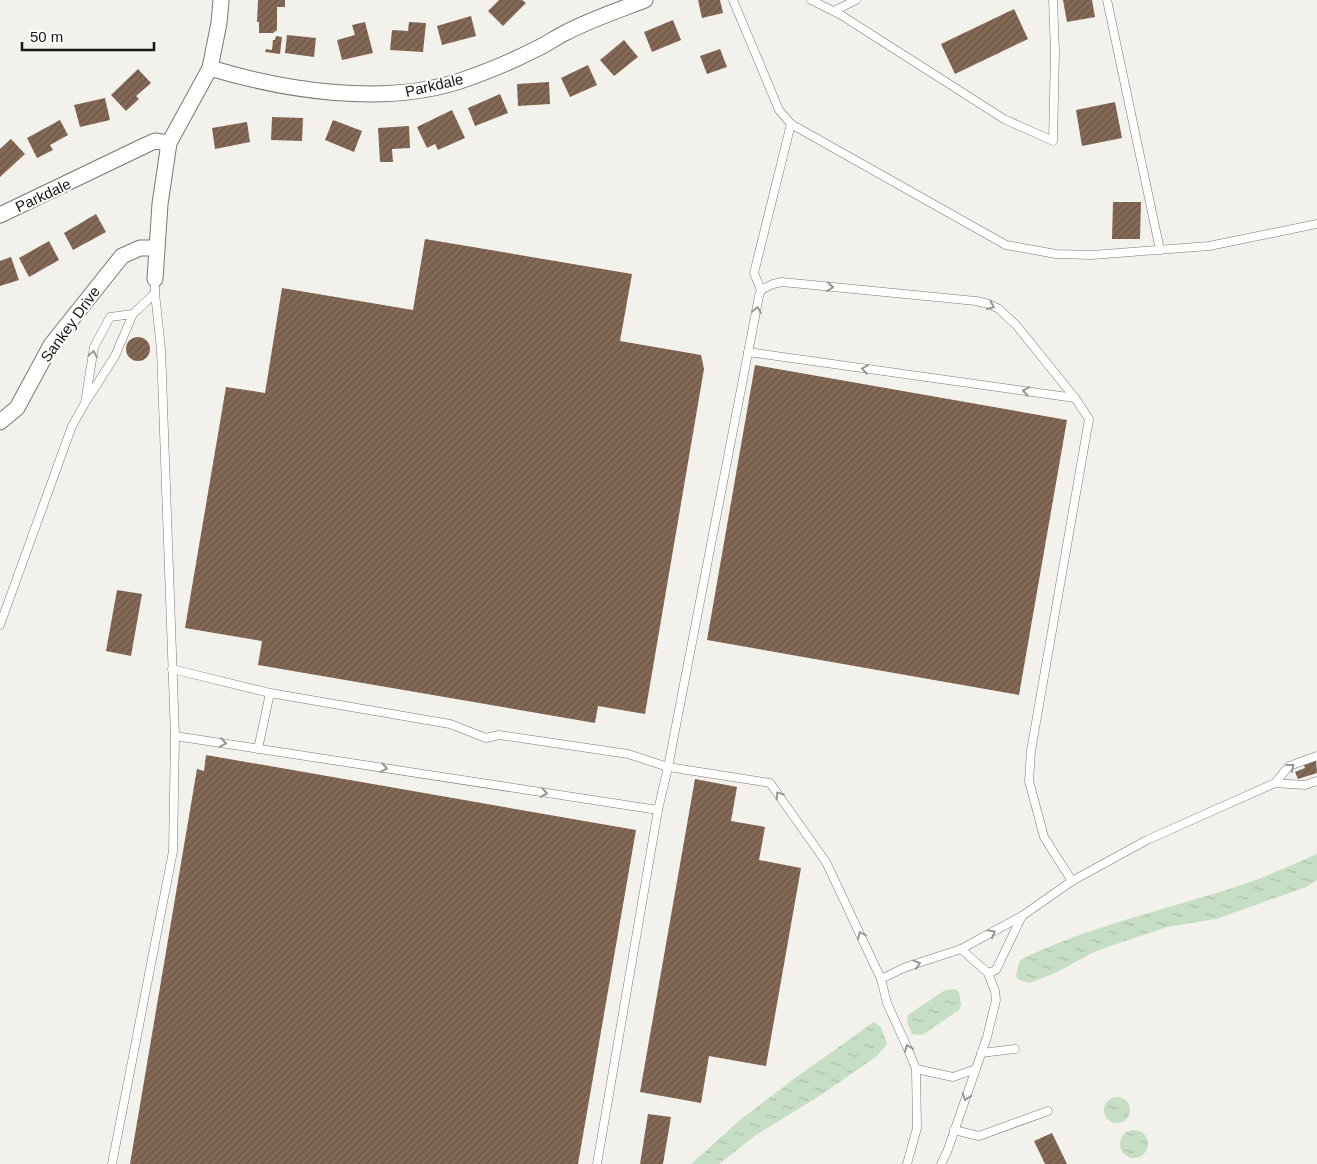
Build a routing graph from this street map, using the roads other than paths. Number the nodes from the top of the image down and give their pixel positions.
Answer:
1 (221, 0) edge
2 (645, 0) edge
3 (733, 0) edge
4 (811, 0) edge
5 (856, 0) edge
6 (1053, 0) edge
7 (1107, 0) edge
8 (834, 11) junction
9 (210, 68) junction
10 (791, 124) junction
11 (169, 143) junction
12 (0, 215) edge
13 (1317, 224) edge
14 (157, 248) junction
15 (1160, 250) junction
16 (155, 286) junction
17 (761, 290) junction
18 (133, 314) junction
19 (748, 352) junction
20 (1075, 398) junction
21 (85, 402) junction
22 (0, 422) edge
23 (0, 625) edge
24 (172, 668) junction
25 (270, 693) junction
26 (175, 736) junction
27 (258, 749) junction
28 (1317, 756) edge
29 (668, 767) junction
30 (1317, 781) edge
31 (1275, 783) junction
32 (658, 810) junction
33 (1072, 881) junction
34 (1022, 916) junction
35 (961, 949) junction
36 (988, 973) junction
37 (881, 979) junction
38 (1015, 1049) dead end
39 (981, 1053) junction
40 (916, 1069) junction
41 (976, 1069) junction
42 (1048, 1111) dead end
43 (954, 1130) junction
44 (112, 1164) edge
45 (597, 1164) edge
46 (907, 1164) edge
47 (941, 1164) edge

1 - 9 street
2 - 9 street, Parkdale
3 - 10 lane
4 - 8 lane
5 - 8 lane
6 - 8 lane
7 - 15 lane
9 - 11 street
10 - 15 lane
10 - 17 lane
11 - 12 street, Parkdale
11 - 14 street
13 - 15 lane
14 - 16 street
14 - 22 street, Sankey Drive
16 - 18 lane
16 - 24 lane
19 -> 17 lane
17 -> 20 lane
18 - 21 lane
21 -> 18 lane
20 -> 19 lane
19 - 29 lane
20 - 33 lane
21 - 23 lane
24 - 25 lane
24 - 26 lane
25 - 27 lane
25 - 29 lane
26 -> 27 lane
26 - 44 lane
27 -> 32 lane
31 -> 28 lane
29 - 32 lane
37 -> 29 lane
30 - 31 lane
31 - 33 lane
32 - 45 lane
33 - 34 lane
35 -> 34 lane
34 - 36 lane
35 - 36 lane
37 -> 35 lane
36 - 39 lane
40 -> 37 lane
38 - 39 lane
39 - 41 lane
40 - 41 lane
40 - 46 lane
41 -> 43 lane
42 - 43 lane
43 - 47 lane

